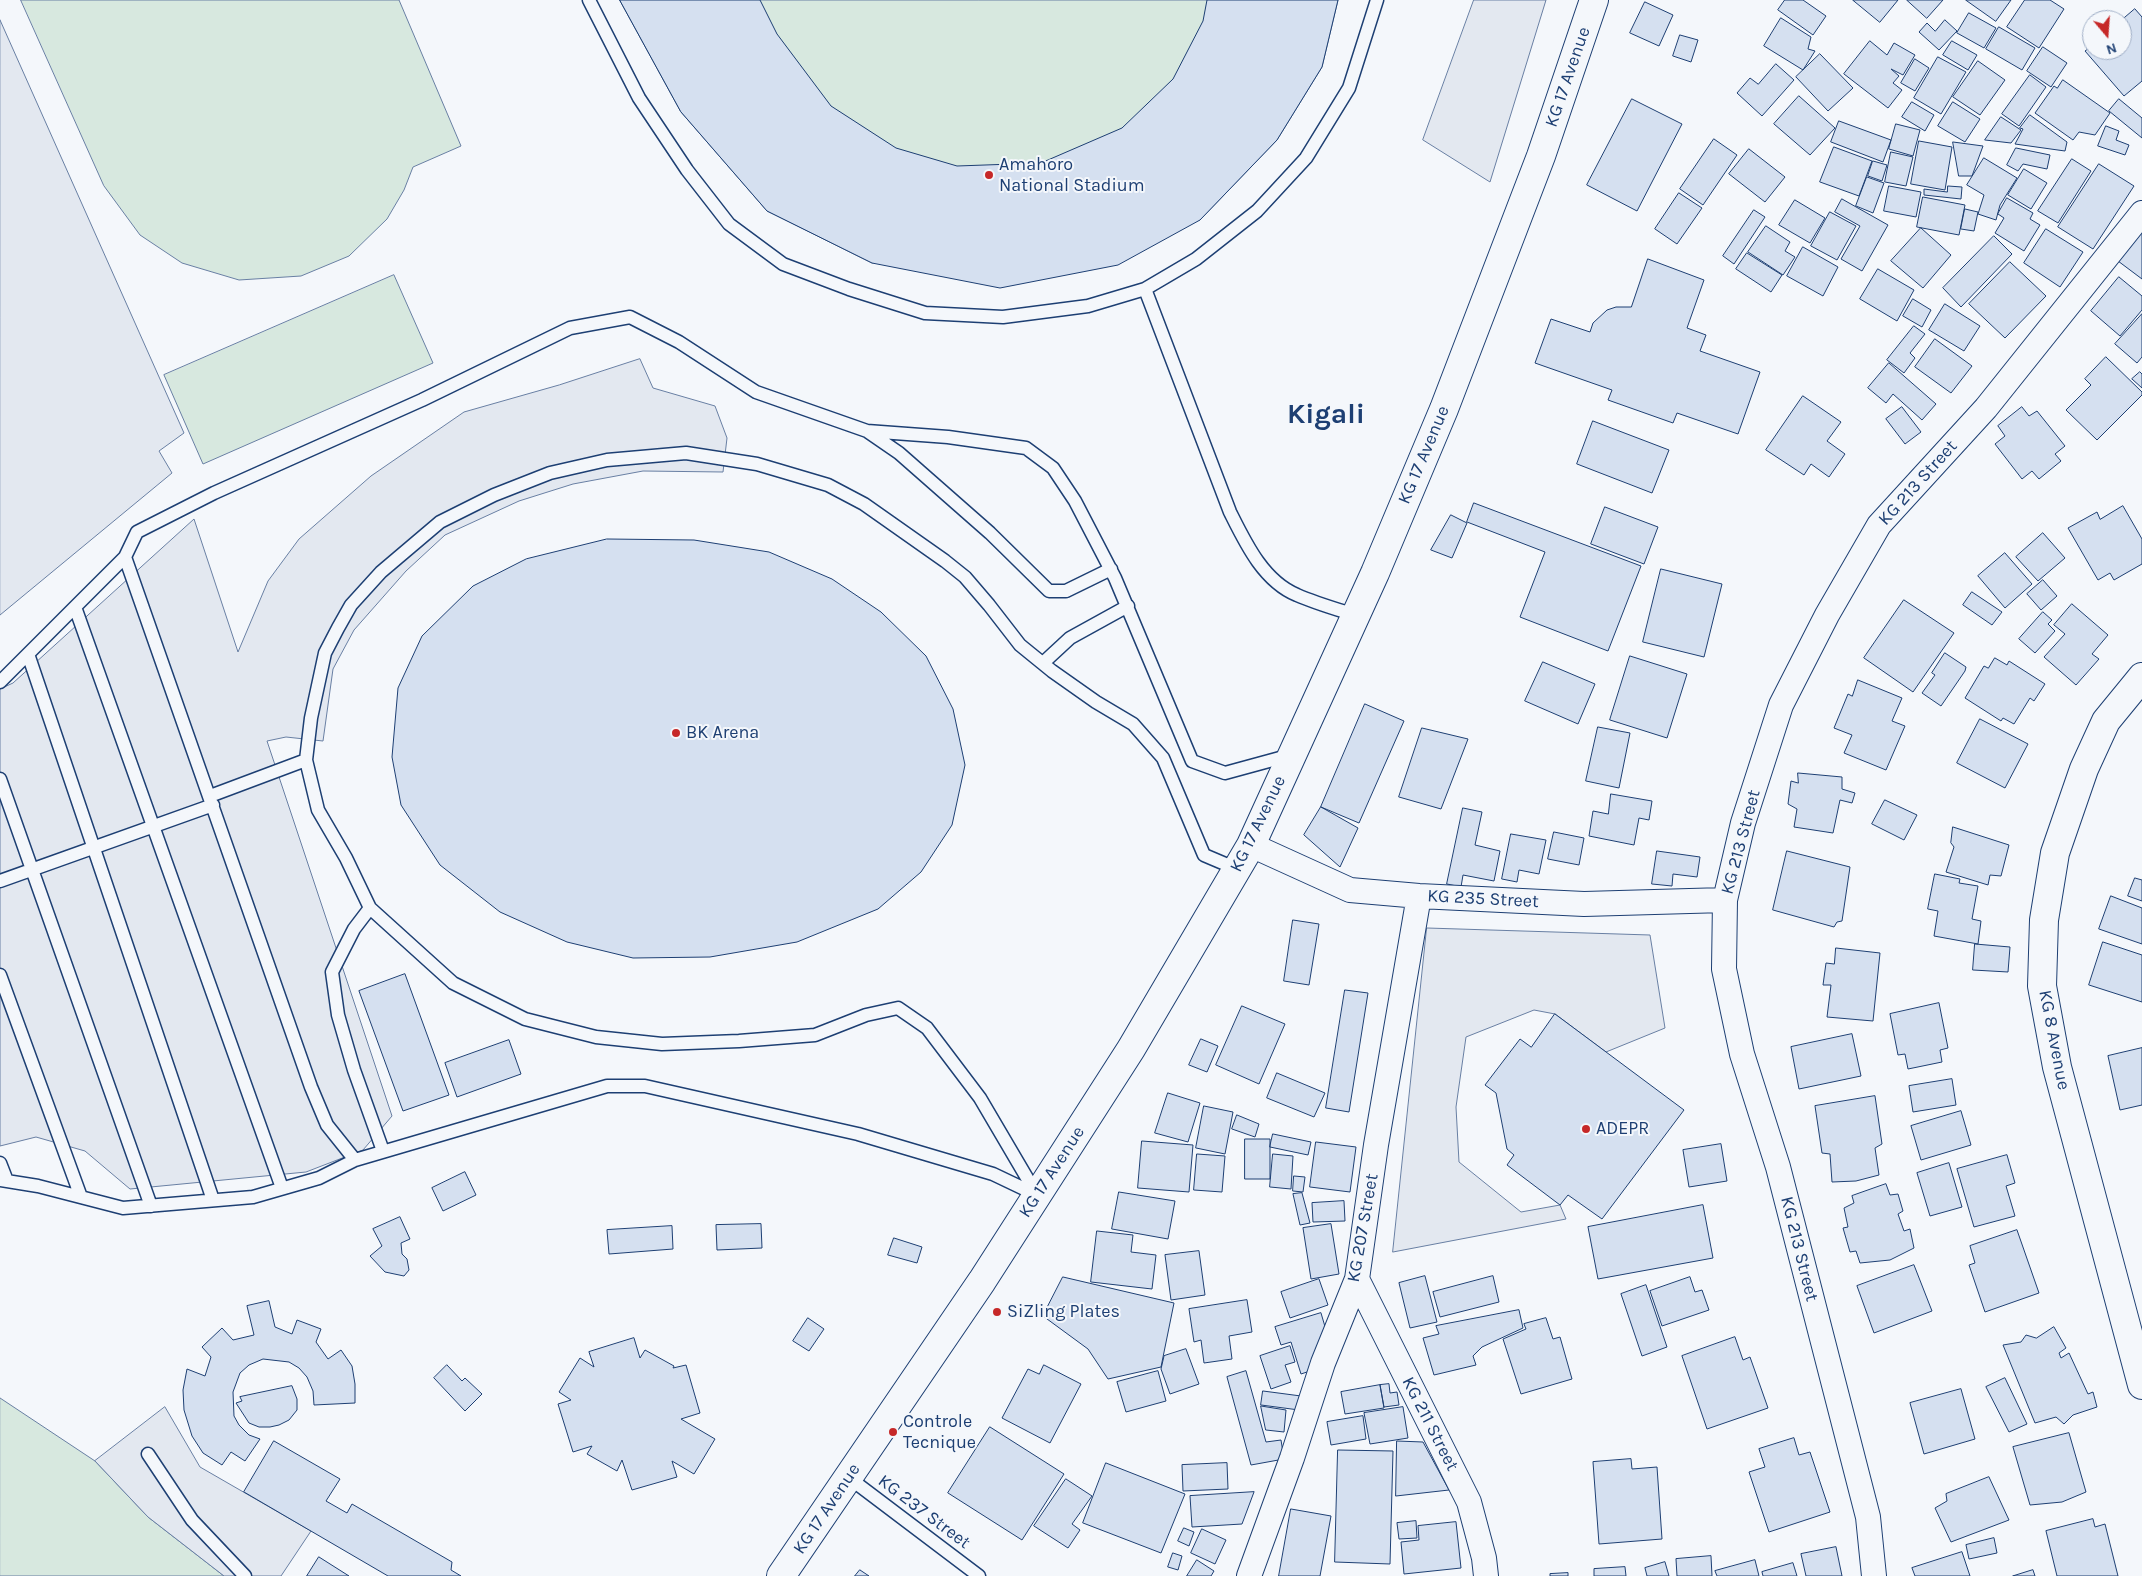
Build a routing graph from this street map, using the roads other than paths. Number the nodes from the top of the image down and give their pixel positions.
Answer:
1 (589, 0) edge
2 (1378, 0) edge
3 (1594, 0) edge
4 (2142, 213) edge
5 (1145, 289) junction
6 (867, 431) junction
7 (125, 557) junction
8 (1111, 569) junction
9 (1128, 606) junction
10 (75, 607) junction
11 (1355, 615) junction
12 (28, 654) junction
13 (1043, 664) junction
14 (2142, 677) edge
15 (0, 682) edge
16 (1291, 756) junction
17 (306, 760) junction
18 (0, 779) edge
19 (211, 800) junction
20 (154, 826) junction
21 (1251, 845) junction
22 (94, 847) junction
23 (1237, 869) junction
24 (31, 870) junction
25 (0, 881) edge
26 (1419, 896) junction
27 (1726, 900) junction
28 (370, 908) junction
29 (0, 975) edge
30 (383, 1151) junction
31 (355, 1160) junction
32 (0, 1163) edge
33 (3, 1181) edge
34 (282, 1188) junction
35 (1037, 1195) junction
36 (81, 1197) junction
37 (213, 1200) junction
38 (151, 1206) junction
39 (1357, 1278) junction
40 (2142, 1385) edge
41 (148, 1454) dead end
42 (848, 1477) junction
43 (245, 1576) edge
44 (782, 1576) edge
45 (980, 1576) edge
46 (1249, 1576) edge
47 (1486, 1576) edge
48 (1874, 1576) edge

1 - 5 lane
2 - 5 lane
3 - 11 street, KG 17 Avenue
4 - 27 street, KG 213 Street
5 - 11 lane
6 - 7 lane
6 - 8 lane
6 - 8 lane
7 - 10 lane
7 - 19 lane
8 - 9 lane
9 - 13 lane
9 - 16 lane
10 - 12 lane
10 - 20 lane
11 - 16 street, KG 17 Avenue
12 - 15 lane
12 - 22 lane
13 - 17 lane
13 - 23 lane
14 - 40 street, KG 8 Avenue
16 - 21 street, KG 17 Avenue
17 - 19 lane
17 - 28 lane
18 - 24 lane
19 - 20 lane
19 - 31 lane
20 - 22 lane
20 - 34 lane
21 - 23 street, KG 17 Avenue
21 - 26 street, KG 235 Street
22 - 24 lane
22 - 37 lane
23 - 35 street, KG 17 Avenue
24 - 25 lane
24 - 38 lane
26 - 27 street, KG 235 Street
26 - 39 street, KG 207 Street
27 - 48 street, KG 213 Street
28 - 30 lane
28 - 35 lane
29 - 36 lane
30 - 31 lane
30 - 35 lane
31 - 34 lane
32 - 33 lane
33 - 36 lane
34 - 37 lane
35 - 42 street, KG 17 Avenue
36 - 38 lane
37 - 38 lane
39 - 46 street, KG 207 Street
39 - 47 street, KG 211 Street
41 - 43 lane
42 - 44 street, KG 17 Avenue
42 - 45 lane, KG 237 Street

